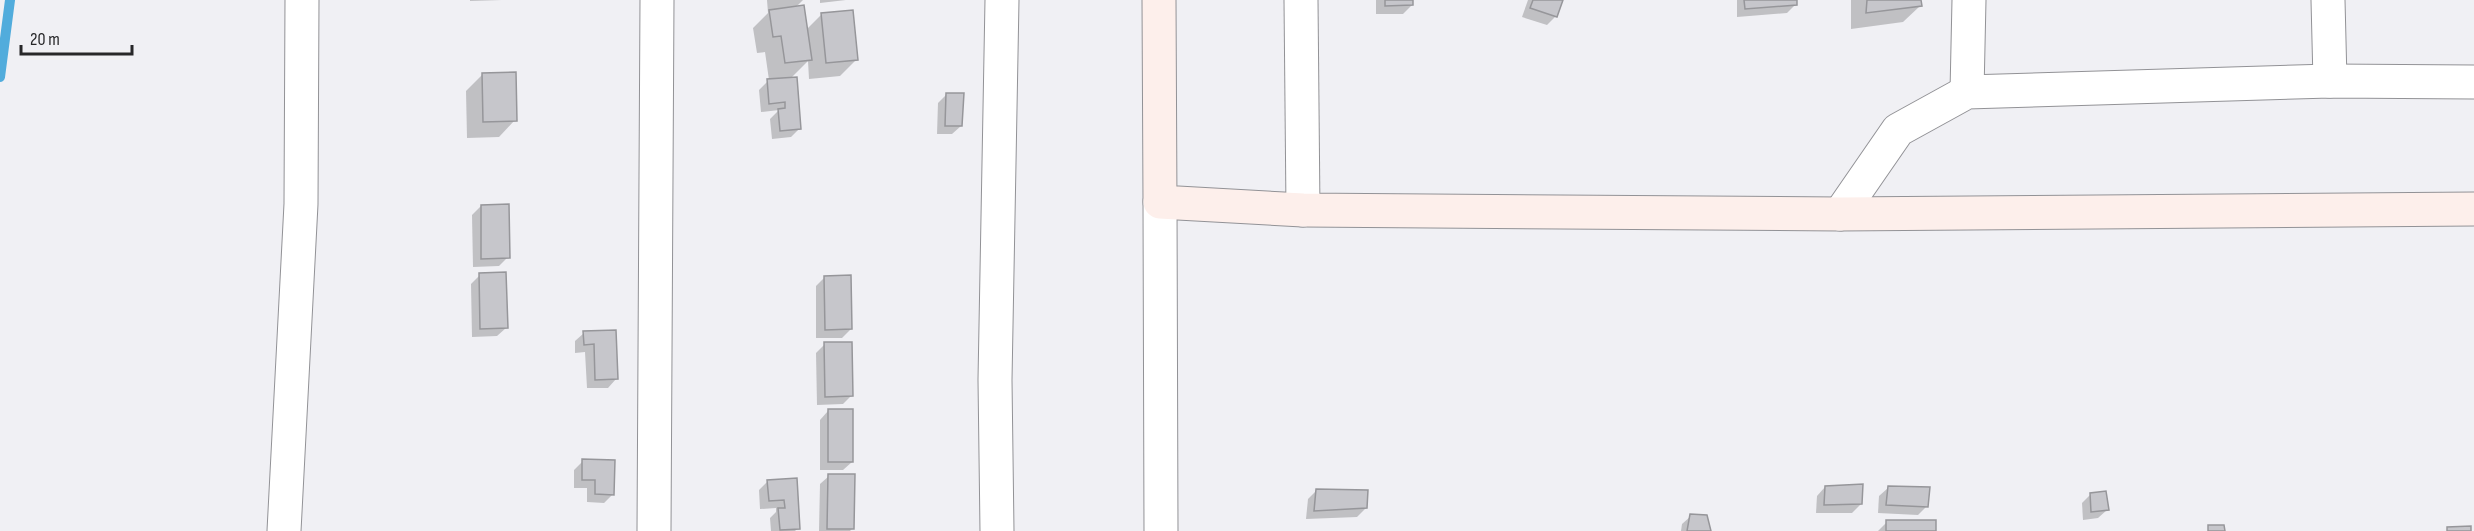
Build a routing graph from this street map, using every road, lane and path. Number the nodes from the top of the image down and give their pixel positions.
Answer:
1 (302, 0) edge
2 (657, 0) edge
3 (1002, 0) edge
4 (1159, 0) edge
5 (1301, 0) edge
6 (1969, 0) edge
7 (2328, 0) edge
8 (2330, 81) junction
9 (2474, 82) edge
10 (1967, 92) junction
11 (1160, 202) junction
12 (2474, 209) edge
13 (1303, 210) junction
14 (1840, 214) junction
15 (284, 531) edge
16 (654, 531) edge
17 (997, 531) edge
18 (1161, 531) edge

1 - 15 street
2 - 16 street
3 - 17 street
4 - 11 street
5 - 13 street
6 - 10 street
7 - 8 street
8 - 9 street
8 - 10 street
10 - 14 street
11 - 13 street
11 - 18 street
12 - 14 street
13 - 14 street

